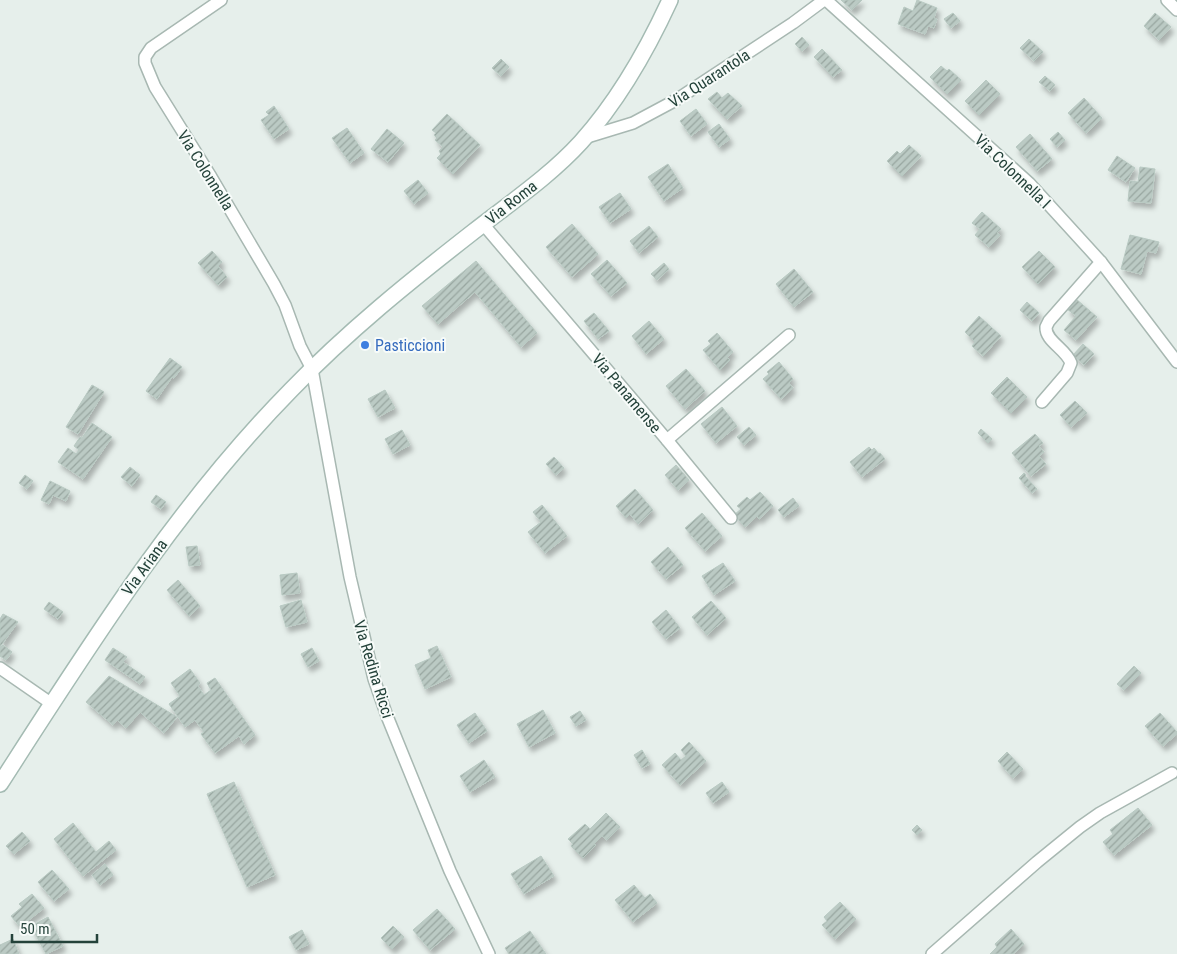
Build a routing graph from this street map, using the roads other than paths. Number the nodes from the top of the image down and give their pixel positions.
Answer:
1 (221, 0) edge
2 (670, 0) edge
3 (825, 0) edge
4 (1167, 0) edge
5 (1177, 10) edge
6 (584, 138) junction
7 (483, 224) junction
8 (1101, 262) junction
9 (789, 335) dead end
10 (1177, 362) edge
11 (312, 369) junction
12 (1042, 402) dead end
13 (667, 440) junction
14 (731, 518) dead end
15 (0, 668) edge
16 (52, 704) junction
17 (1172, 773) dead end
18 (0, 784) edge
19 (489, 954) edge
20 (932, 954) edge

1 - 11 street, Via Colonnella
2 - 6 main road, Via Roma
3 - 6 street, Via Quarantola
3 - 8 street, Via Colonnella I
4 - 5 street
6 - 7 main road, Via Roma
7 - 11 main road, Via Roma
7 - 13 street, Via Panamense
8 - 10 street, Via Colonnella I
8 - 12 street
9 - 13 street, Via Panamense
11 - 16 main road, Via Ariana
11 - 19 street, Via Redina Ricci
13 - 14 street
15 - 16 street
16 - 18 main road, Via Ariana
17 - 20 street

